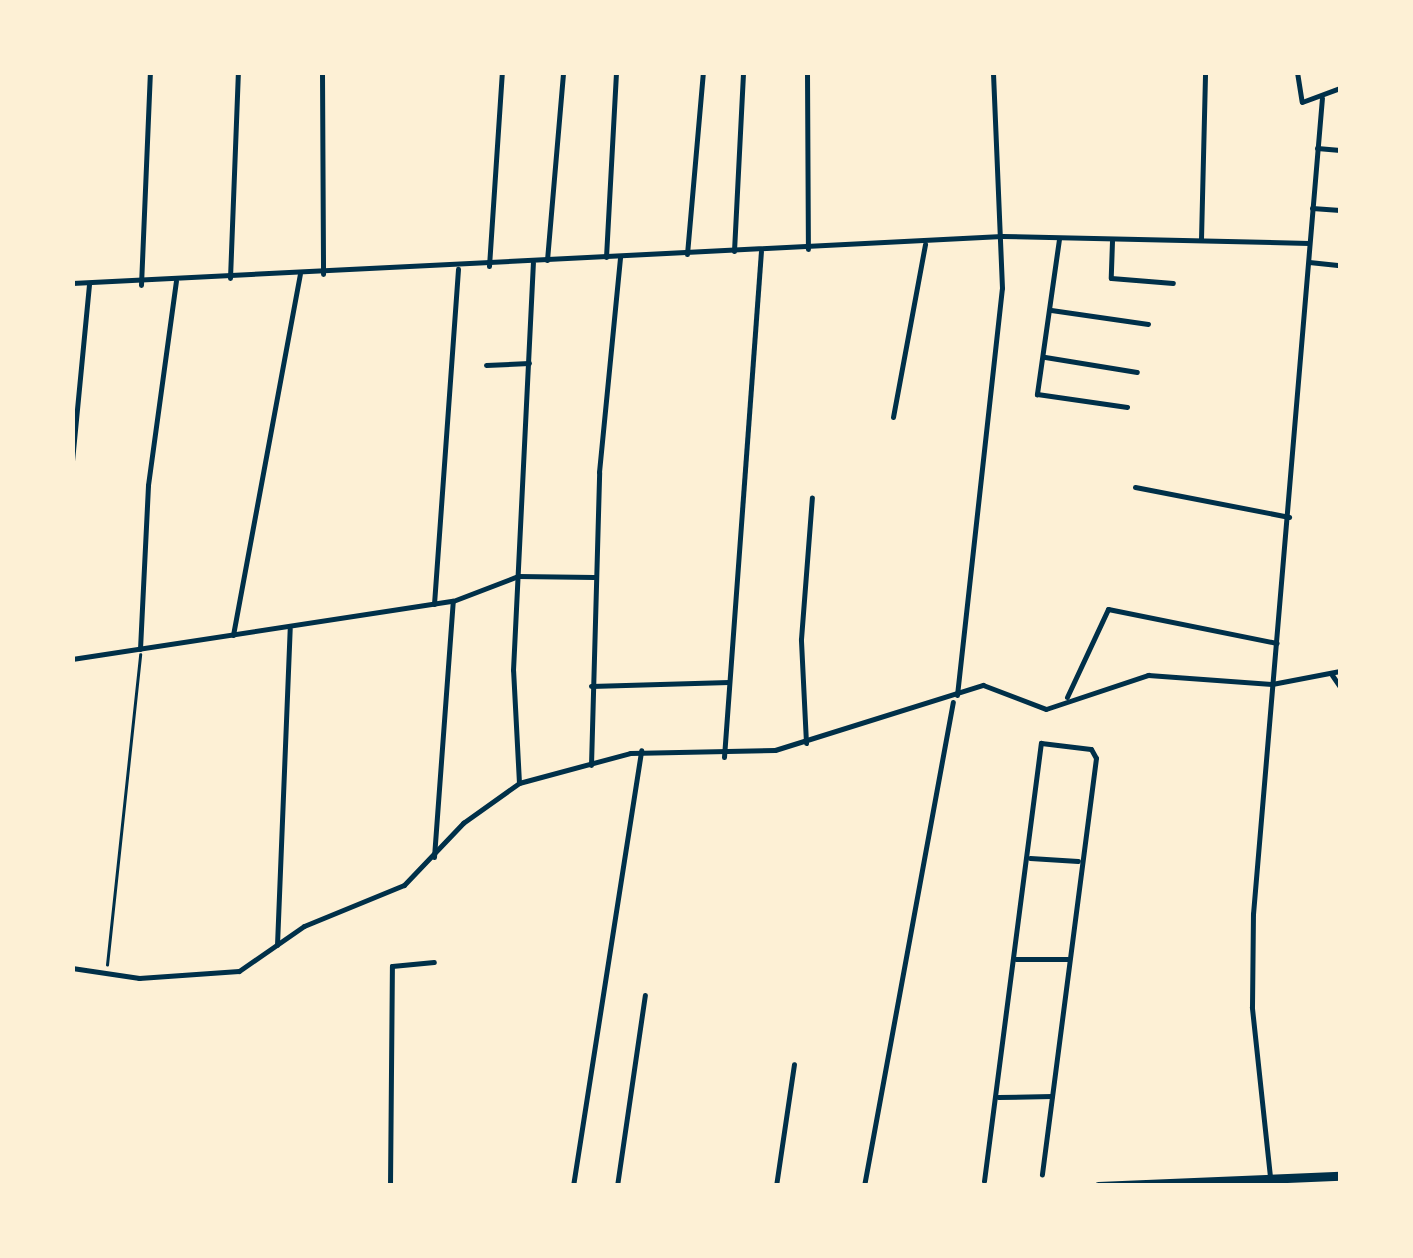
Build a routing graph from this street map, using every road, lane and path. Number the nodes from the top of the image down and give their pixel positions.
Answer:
1 (150, 72) edge
2 (238, 72) edge
3 (322, 72) edge
4 (502, 72) edge
5 (562, 72) edge
6 (616, 72) edge
7 (703, 72) edge
8 (743, 72) edge
9 (806, 72) edge
10 (993, 72) edge
11 (1204, 72) edge
12 (1297, 72) edge
13 (1340, 88) edge
14 (1322, 98) junction
15 (1317, 148) junction
16 (1340, 150) edge
17 (1312, 208) junction
18 (1340, 210) edge
19 (1002, 236) junction
20 (1059, 239) junction
21 (1201, 239) junction
22 (1112, 241) junction
23 (1309, 243) junction
24 (925, 244) junction
25 (808, 249) junction
26 (734, 251) junction
27 (762, 251) junction
28 (687, 254) junction
29 (606, 257) junction
30 (620, 257) junction
31 (547, 260) junction
32 (533, 261) junction
33 (1309, 262) junction
34 (1340, 264) edge
35 (489, 266) junction
36 (458, 269) junction
37 (300, 273) junction
38 (323, 274) junction
39 (230, 278) junction
40 (176, 282) junction
41 (72, 283) edge
42 (1173, 283) dead end
43 (89, 284) junction
44 (141, 285) junction
45 (1051, 310) junction
46 (1148, 324) dead end
47 (1045, 357) junction
48 (529, 362) junction
49 (486, 365) dead end
50 (1137, 372) dead end
51 (1127, 407) dead end
52 (893, 417) dead end
53 (72, 461) edge
54 (1134, 487) dead end
55 (812, 496) dead end
56 (1290, 517) junction
57 (518, 576) junction
58 (594, 576) junction
59 (454, 601) junction
60 (434, 604) junction
61 (290, 627) junction
62 (233, 634) junction
63 (1278, 643) junction
64 (140, 649) junction
65 (73, 659) edge
66 (72, 667) edge
67 (1340, 671) edge
68 (1332, 676) junction
69 (729, 682) junction
70 (1272, 684) junction
71 (591, 686) junction
72 (1340, 687) edge
73 (955, 698) junction
74 (1067, 698) junction
75 (806, 743) junction
76 (641, 750) junction
77 (724, 757) junction
78 (590, 765) junction
79 (519, 783) junction
80 (1030, 858) junction
81 (434, 859) junction
82 (1078, 861) junction
83 (277, 944) junction
84 (1067, 959) junction
85 (1016, 960) junction
86 (434, 962) dead end
87 (72, 968) edge
88 (106, 973) junction
89 (644, 995) dead end
90 (794, 1064) dead end
91 (1052, 1096) junction
92 (998, 1097) junction
93 (1042, 1175) dead end
94 (1340, 1176) edge
95 (984, 1181) dead end
96 (1271, 1182) edge
97 (390, 1186) edge
98 (573, 1186) edge
99 (617, 1186) edge
100 (776, 1186) edge
101 (864, 1186) edge
102 (1098, 1186) edge

1 - 44 street
2 - 39 street
3 - 38 street
4 - 35 street
5 - 31 street
6 - 29 street
7 - 28 street
8 - 26 street
9 - 25 street
10 - 19 street
11 - 21 street
12 - 14 street
13 - 14 street
14 - 15 street
15 - 16 street
15 - 17 street
17 - 18 street
17 - 23 street
19 - 20 street
19 - 24 street
19 - 73 street
20 - 22 street
20 - 45 street
21 - 22 street
21 - 23 street
22 - 42 street
23 - 33 street
24 - 25 street
24 - 52 street
25 - 27 street
26 - 27 street
26 - 28 street
27 - 69 street
28 - 30 street
29 - 30 street
29 - 31 street
30 - 58 street
31 - 32 street
32 - 35 street
32 - 48 street
33 - 34 street
33 - 56 street
35 - 36 street
36 - 38 street
36 - 60 street
37 - 38 street
37 - 39 street
37 - 62 street
39 - 40 street
40 - 44 street
40 - 64 street
41 - 43 street
43 - 44 street
43 - 53 street
45 - 46 street
45 - 47 street
47 - 50 street
47 - 51 street
48 - 49 street
48 - 57 street
54 - 56 street
55 - 75 street
56 - 63 street
57 - 58 street
57 - 59 street
57 - 79 street
58 - 71 street
59 - 60 street
59 - 81 street
60 - 61 street
61 - 62 street
61 - 83 street
62 - 64 street
63 - 70 street
63 - 74 street
64 - 65 street
64 - 88 path
65 - 66 street
67 - 68 street
68 - 70 street
68 - 72 street
69 - 71 street
69 - 77 street
70 - 74 street
70 - 96 street
71 - 78 street
73 - 74 street
73 - 75 street
73 - 101 street
75 - 77 street
76 - 77 street
76 - 78 street
76 - 98 street
78 - 79 street
79 - 81 street
80 - 82 street
80 - 82 street
80 - 85 street
81 - 83 street
82 - 84 street
83 - 88 street
84 - 85 street
84 - 91 street
85 - 92 street
86 - 97 street
87 - 88 street
89 - 99 street
90 - 100 street
91 - 92 street
91 - 93 street
92 - 95 street
94 - 96 highway
96 - 102 highway

